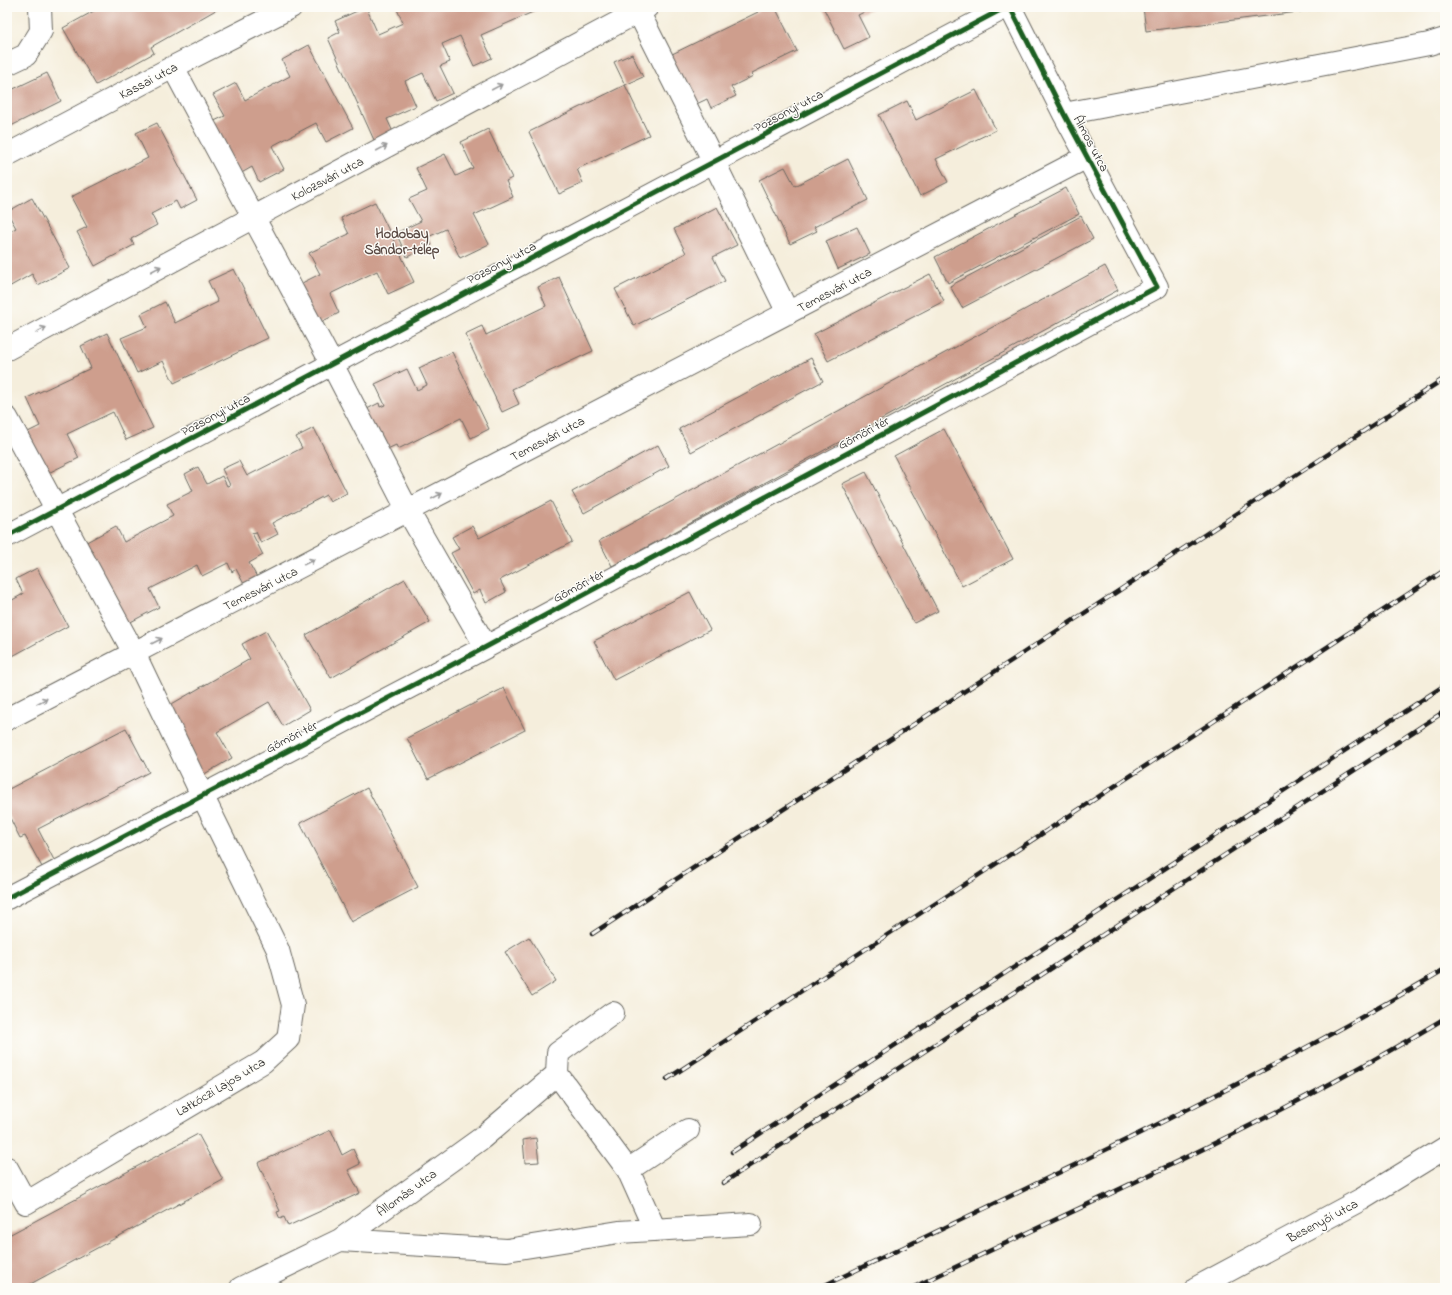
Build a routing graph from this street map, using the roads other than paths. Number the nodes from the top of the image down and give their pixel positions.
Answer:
1 (40, 7) edge
2 (291, 7) edge
3 (1006, 7) edge
4 (1010, 7) edge
5 (640, 8) edge
6 (1445, 39) edge
7 (7, 64) edge
8 (173, 67) junction
9 (1064, 114) junction
10 (7, 155) edge
11 (1087, 157) junction
12 (714, 162) junction
13 (253, 218) junction
14 (1157, 287) joint
15 (788, 313) junction
16 (7, 349) edge
17 (332, 364) junction
18 (7, 418) edge
19 (57, 510) junction
20 (408, 511) junction
21 (7, 536) edge
22 (486, 647) junction
23 (134, 653) junction
24 (7, 720) edge
25 (202, 795) junction
26 (7, 898) edge
27 (613, 1013) dead end
28 (557, 1074) junction
29 (688, 1130) dead end
30 (1445, 1148) edge
31 (7, 1168) edge
32 (628, 1170) junction
33 (751, 1224) dead end
34 (655, 1230) junction
35 (340, 1240) junction
36 (241, 1288) edge
37 (1196, 1288) edge

1 - 7 street
2 - 8 street, Kassai utca
3 - 12 street, Pozsonyi utca
4 - 9 street, Álmos utca
5 - 12 street
13 -> 5 street, Kolozsvári utca
6 - 9 street
8 - 10 street, Kassai utca
8 - 13 street
9 - 11 street, Álmos utca
11 - 14 street, Álmos utca
11 - 15 street, Temesvári utca
12 - 15 street
12 - 17 street, Pozsonyi utca
16 -> 13 street, Kolozsvári utca
13 - 17 street
14 - 22 street, Gömöri tér
20 -> 15 street, Temesvári utca
17 - 19 street, Pozsonyi utca
17 - 20 street
18 - 19 street, Latkóczi Lajos utca
19 - 21 street, Pozsonyi utca
19 - 23 street, Latkóczi Lajos utca
20 - 22 street
23 -> 20 street, Temesvári utca
22 - 25 street, Gömöri tér
24 -> 23 street, Temesvári utca
23 - 25 street, Latkóczi Lajos utca
25 - 26 street, Gömöri tér
25 - 31 street, Latkóczi Lajos utca
27 - 28 street
28 - 32 street
28 - 35 street, Állomás utca
29 - 32 street
30 - 37 street, Besenyői utca
32 - 34 street
33 - 34 street
34 - 35 street
35 - 36 street, Állomás utca

